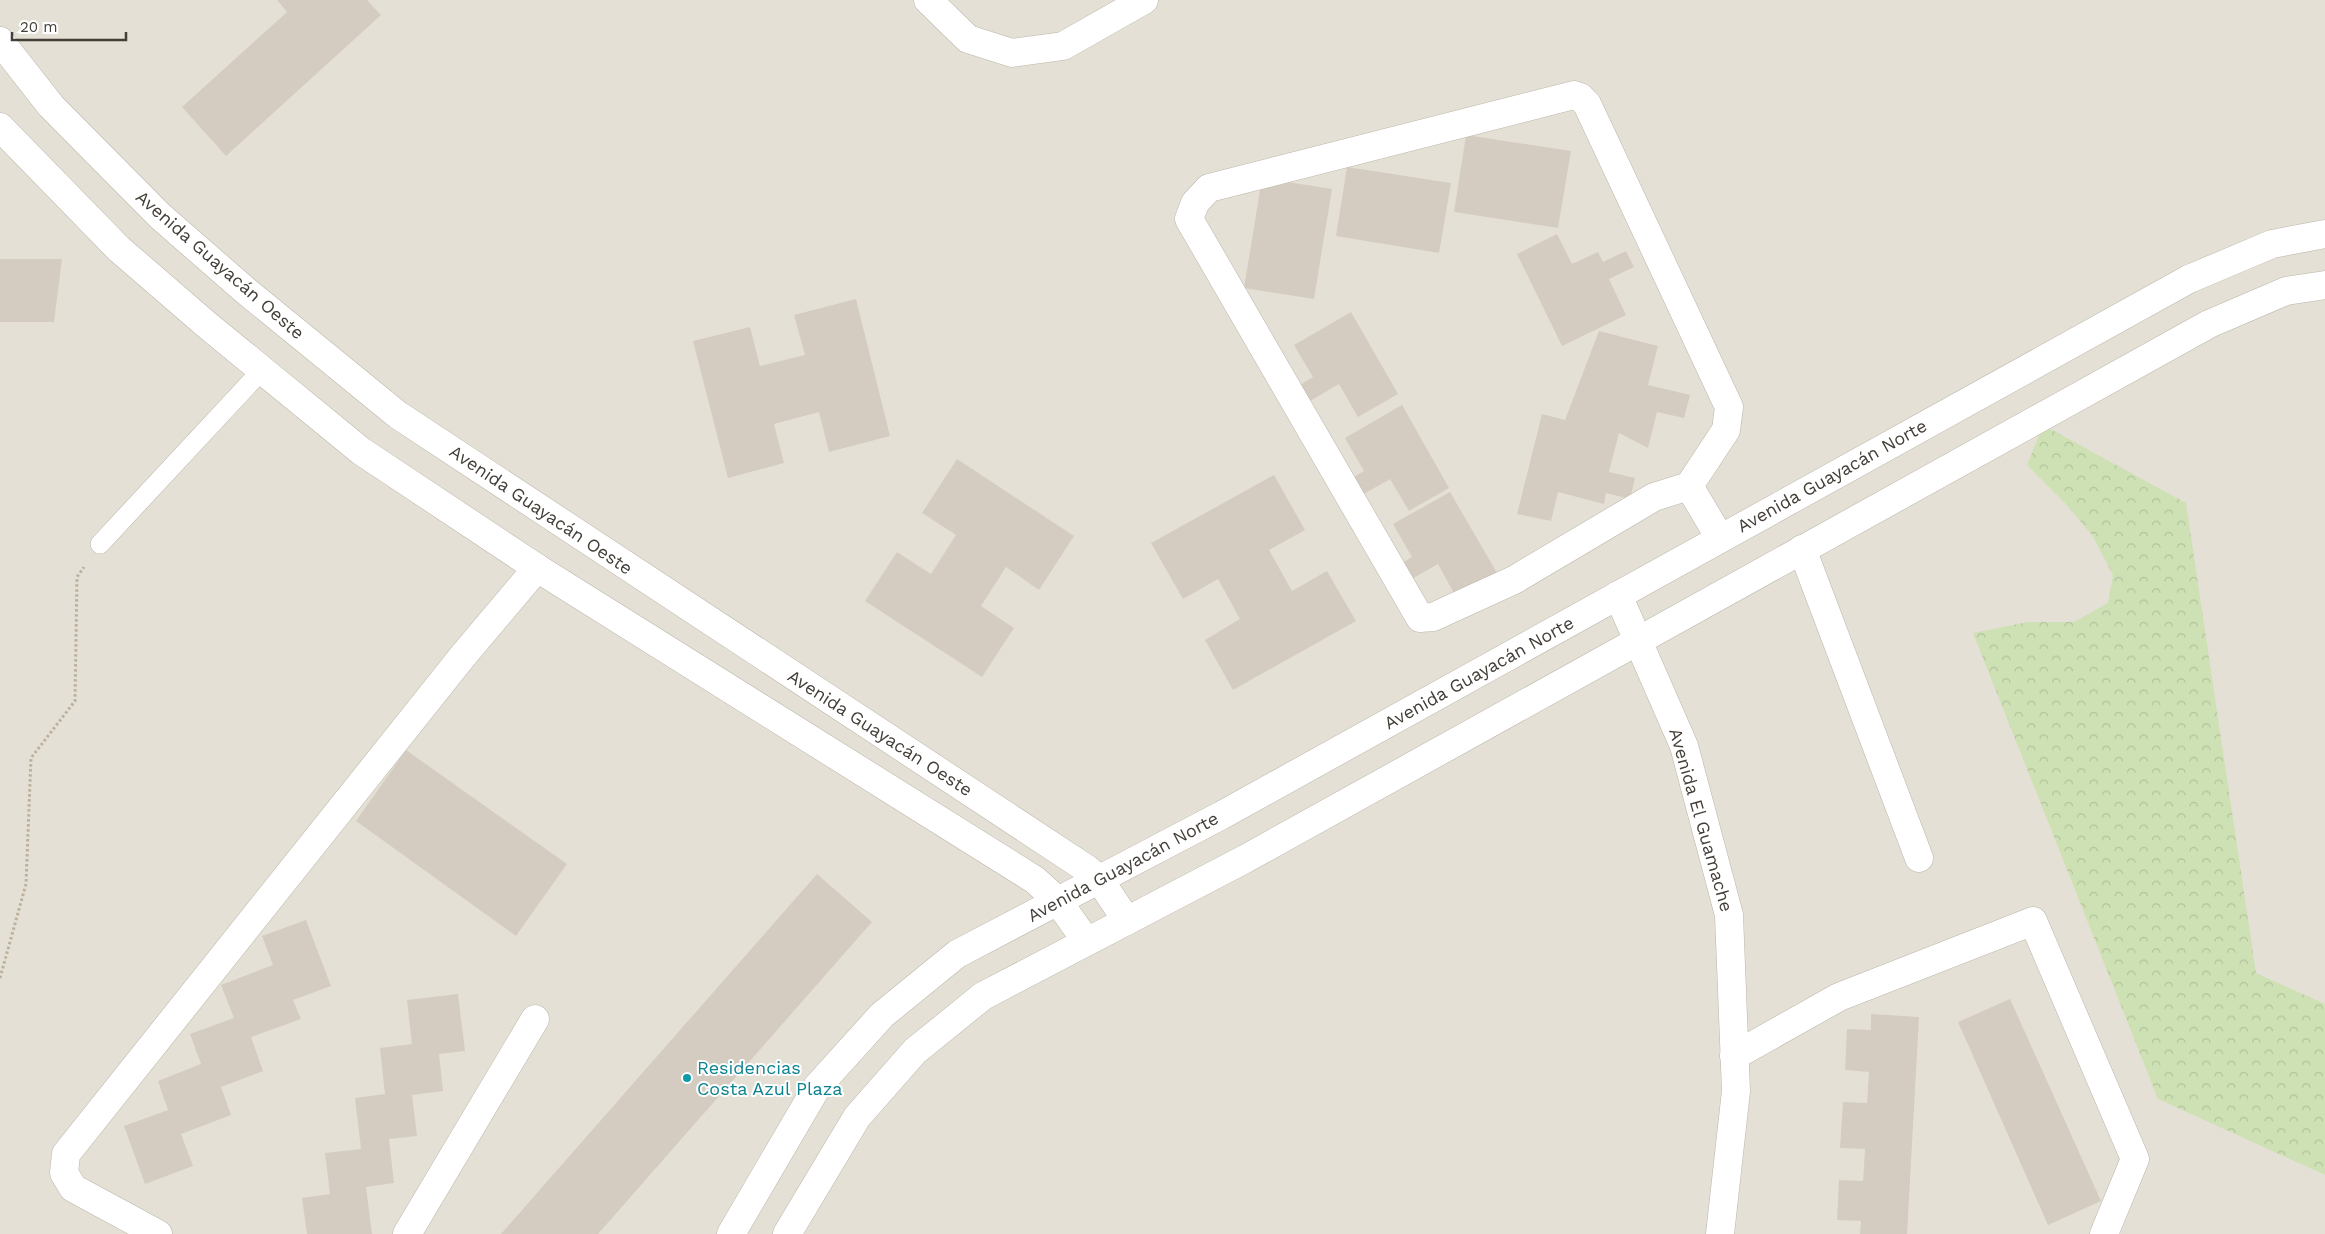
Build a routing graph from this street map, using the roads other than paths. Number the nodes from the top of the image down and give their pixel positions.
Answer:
1 (928, 0) edge
2 (1144, 0) edge
3 (0, 41) edge
4 (0, 127) edge
5 (2325, 234) edge
6 (2325, 284) edge
7 (262, 370) junction
8 (1689, 486) junction
9 (1720, 538) junction
10 (100, 544) road end
11 (1802, 549) junction
12 (537, 568) junction
13 (1618, 596) junction
14 (1638, 641) junction
15 (1919, 858) dead end
16 (1099, 879) junction
17 (1058, 901) junction
18 (1127, 921) junction
19 (1086, 941) junction
20 (535, 1019) dead end
21 (1734, 1056) junction
22 (158, 1234) edge
23 (407, 1234) edge
24 (731, 1234) edge
25 (787, 1234) edge
26 (1720, 1234) edge
27 (2104, 1234) edge

1 - 2 street
3 - 16 street, Avenida Guayacán Oeste
4 - 7 street
5 - 9 street, Avenida Guayacán Norte
6 - 11 street
7 - 10 lane
7 - 12 street
8 - 8 street
8 - 9 street
9 - 13 street, Avenida Guayacán Norte
11 - 14 street
11 - 15 street
12 - 17 street
12 - 22 street
13 - 14 street, Avenida El Guamache
13 - 16 street, Avenida Guayacán Norte
14 - 18 street
14 - 21 street, Avenida El Guamache
16 - 17 street, Avenida Guayacán Norte
16 - 18 street, Avenida Guayacán Oeste
17 - 19 street
17 - 24 street, Avenida Guayacán Norte
18 - 19 street
19 - 25 street
20 - 23 street
21 - 26 street, Avenida El Guamache
21 - 27 street

